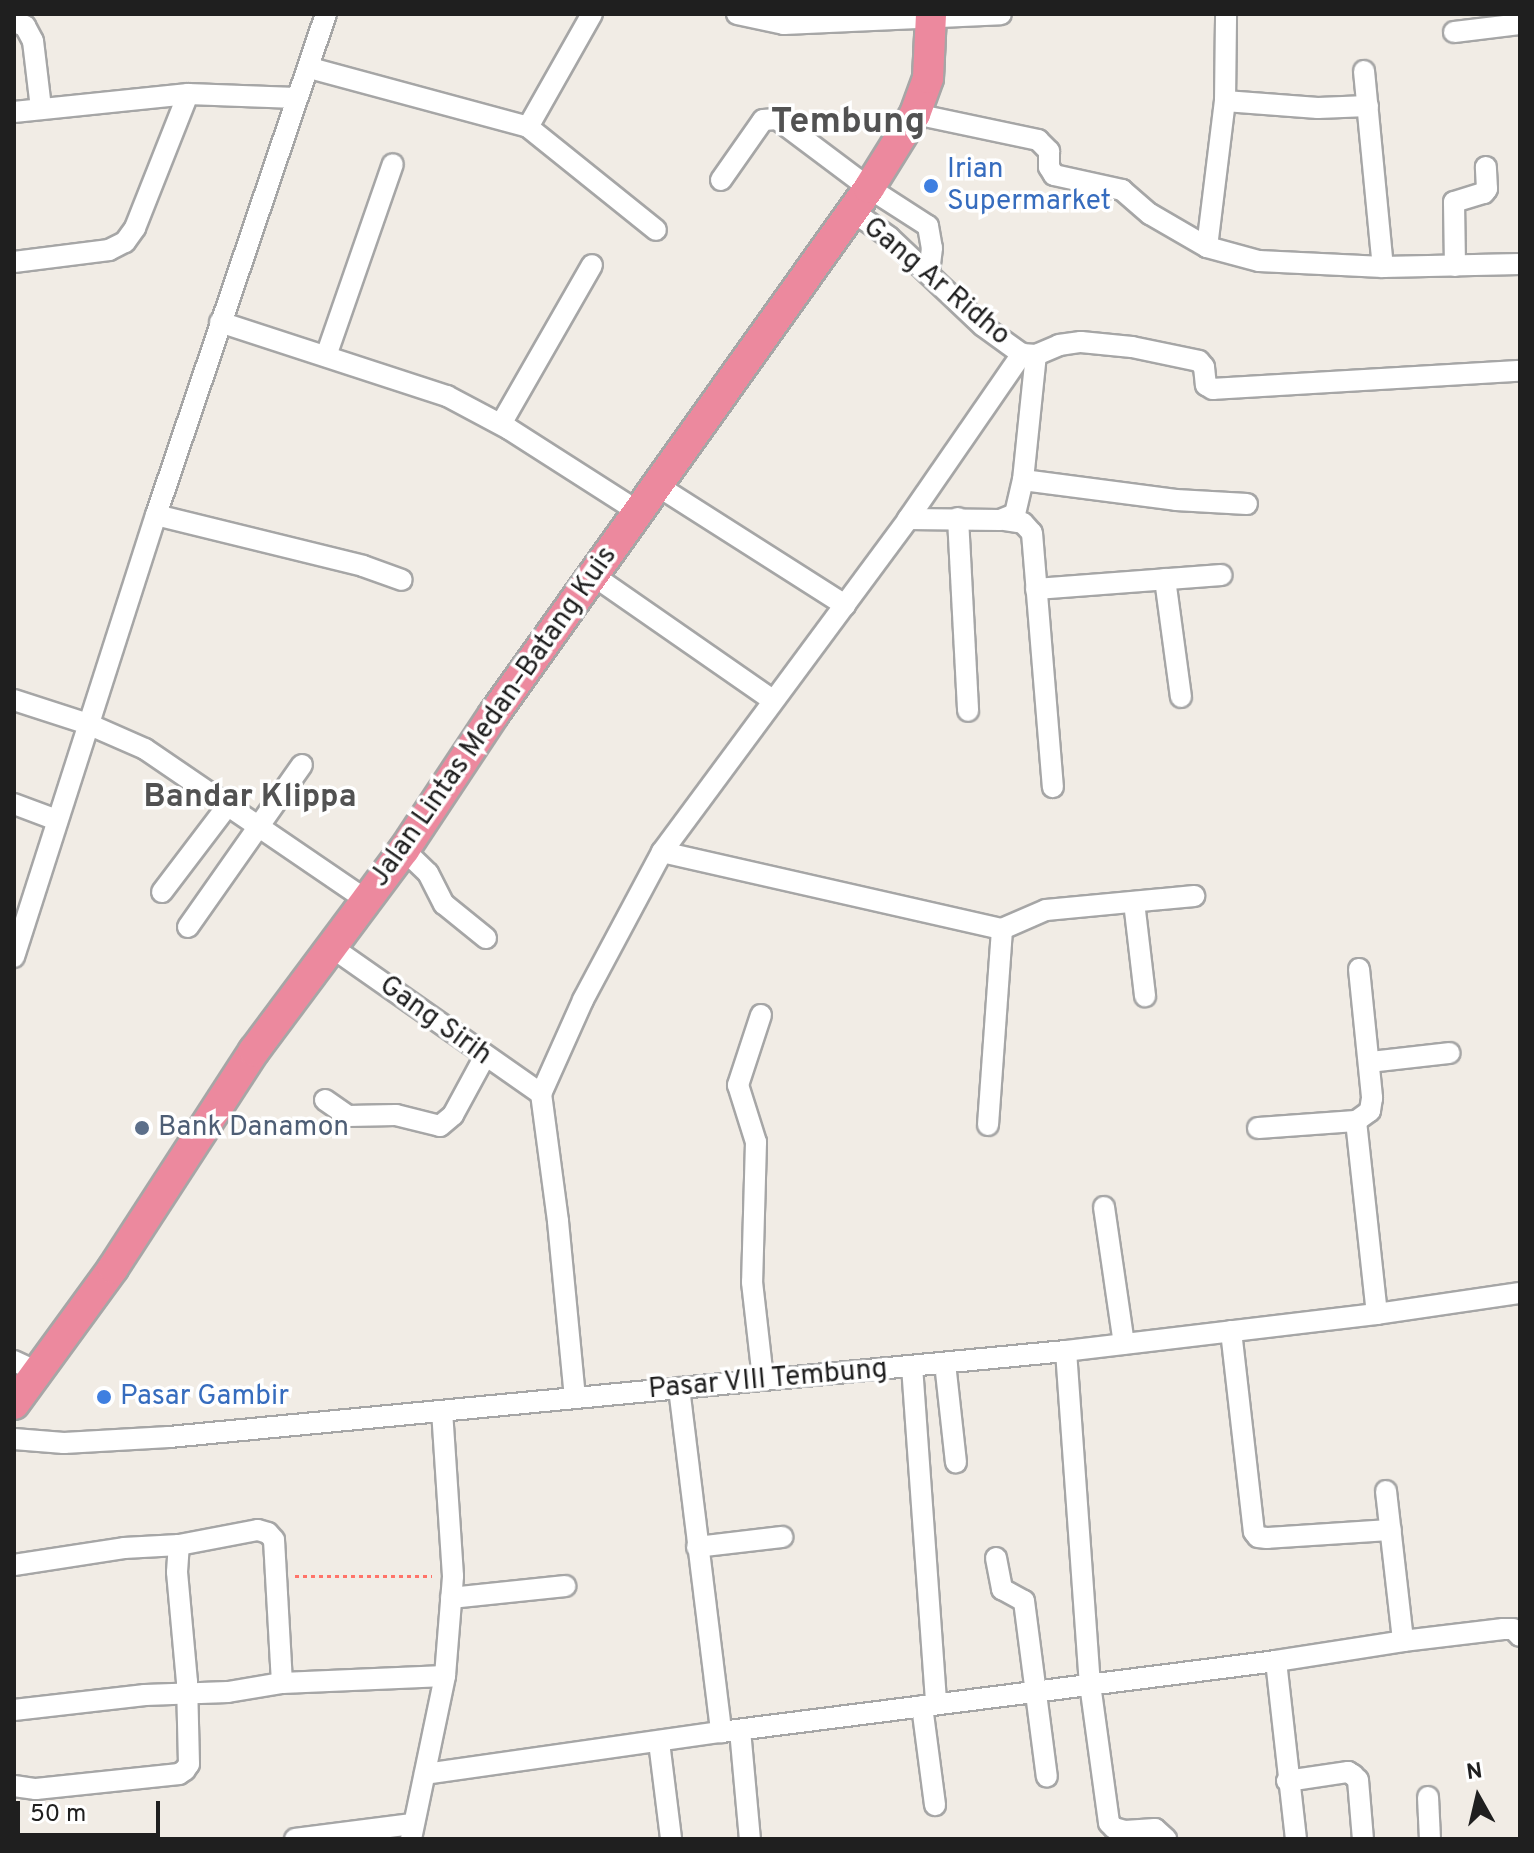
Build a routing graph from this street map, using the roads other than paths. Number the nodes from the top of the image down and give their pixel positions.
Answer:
1 (326, 14) edge
2 (592, 14) edge
3 (737, 14) edge
4 (1001, 14) edge
5 (1226, 14) edge
6 (932, 16) edge
7 (14, 22) edge
8 (1520, 24) edge
9 (1454, 32) dead end
10 (310, 68) junction
11 (1364, 71) dead end
12 (188, 94) junction
13 (296, 98) junction
14 (1225, 101) junction
15 (1368, 106) junction
16 (41, 108) junction
17 (14, 112) edge
18 (915, 114) junction
19 (528, 127) junction
20 (393, 164) dead end
21 (1486, 167) dead end
22 (721, 180) dead end
23 (860, 199) junction
24 (656, 230) dead end
25 (1207, 247) junction
26 (14, 262) edge
27 (1520, 264) edge
28 (592, 265) dead end
29 (1455, 266) junction
30 (1383, 267) junction
31 (929, 271) junction
32 (220, 322) junction
33 (1029, 354) junction
34 (326, 356) junction
35 (1520, 371) edge
36 (501, 424) junction
37 (1023, 480) junction
38 (658, 486) junction
39 (1247, 504) dead end
40 (639, 512) junction
41 (156, 515) junction
42 (958, 518) junction
43 (908, 519) junction
44 (1005, 520) junction
45 (1221, 575) dead end
46 (594, 576) junction
47 (1165, 579) junction
48 (402, 580) dead end
49 (1036, 589) junction
50 (845, 605) junction
51 (1181, 697) dead end
52 (771, 699) junction
53 (14, 700) edge
54 (968, 711) dead end
55 (88, 724) junction
56 (302, 765) dead end
57 (1053, 787) dead end
58 (14, 804) edge
59 (228, 805) junction
60 (57, 820) junction
61 (257, 827) junction
62 (404, 850) junction
63 (662, 852) junction
64 (162, 892) dead end
65 (1194, 896) dead end
66 (365, 899) junction
67 (1134, 902) junction
68 (18, 926) edge
69 (188, 927) dead end
70 (1002, 929) junction
71 (486, 938) dead end
72 (330, 946) junction
73 (14, 957) edge
74 (1359, 969) dead end
75 (1145, 996) dead end
76 (761, 1015) dead end
77 (1449, 1053) dead end
78 (484, 1058) junction
79 (1370, 1062) junction
80 (541, 1094) junction
81 (325, 1100) dead end
82 (1356, 1121) junction
83 (988, 1125) dead end
84 (1258, 1128) dead end
85 (1104, 1207) dead end
86 (1520, 1293) edge
87 (1377, 1314) junction
88 (1231, 1331) junction
89 (1124, 1344) junction
90 (1066, 1351) junction
91 (945, 1363) junction
92 (912, 1366) junction
93 (27, 1367) edge
94 (763, 1378) junction
95 (679, 1388) junction
96 (575, 1398) junction
97 (14, 1404) edge
98 (442, 1411) junction
99 (14, 1439) edge
100 (956, 1462) dead end
101 (1386, 1491) dead end
102 (1391, 1530) junction
103 (782, 1537) dead end
104 (179, 1545) junction
105 (697, 1547) junction
106 (996, 1558) dead end
107 (14, 1565) edge
108 (565, 1586) dead end
109 (451, 1598) junction
110 (1520, 1636) edge
111 (1403, 1641) junction
112 (1276, 1661) junction
113 (445, 1676) junction
114 (282, 1683) junction
115 (1090, 1684) junction
116 (1036, 1691) junction
117 (187, 1692) junction
118 (929, 1705) junction
119 (14, 1710) edge
120 (730, 1731) junction
121 (659, 1742) junction
122 (425, 1774) junction
123 (1047, 1777) dead end
124 (1287, 1781) junction
125 (14, 1786) edge
126 (1428, 1797) dead end
127 (935, 1805) dead end
128 (412, 1832) edge
129 (295, 1839) edge
130 (671, 1839) edge
131 (750, 1839) edge
132 (1166, 1839) edge
133 (1296, 1839) edge
134 (1363, 1839) edge
135 (1430, 1839) edge

1 - 10 street
2 - 19 street
3 - 6 street
4 - 6 street
5 - 14 street
6 - 18 highway, Jalan Lintas Medan–Batang Kuis
7 - 16 street
8 - 9 street
10 - 13 street
10 - 19 street
11 - 15 street
12 - 13 street
12 - 16 street
12 - 26 street
13 - 32 street
14 - 15 street
14 - 25 street
15 - 30 street
16 - 17 street
18 - 23 highway, Jalan Lintas Medan–Batang Kuis
18 - 25 street
19 - 24 street
20 - 34 street
21 - 29 street
22 - 23 street
23 - 31 street, Gang Ar Ridho
23 - 31 street
23 - 38 highway, Jalan Lintas Medan–Batang Kuis
25 - 30 street
27 - 29 street
28 - 36 street
29 - 30 street
31 - 33 street, Gang Ar Ridho
32 - 34 street
32 - 41 street
33 - 35 street
33 - 37 street
33 - 43 street
34 - 36 street
36 - 40 street
37 - 39 street
37 - 44 street
38 - 40 highway, Jalan Lintas Medan–Batang Kuis
38 - 50 street
40 - 46 highway, Jalan Lintas Medan–Batang Kuis
41 - 48 street
41 - 55 street
42 - 43 street
42 - 44 street
42 - 54 street
43 - 50 street
44 - 49 street
45 - 47 street
46 - 52 street
46 - 62 highway, Jalan Lintas Medan–Batang Kuis
47 - 49 street
47 - 51 street
49 - 57 street
50 - 52 street
52 - 63 street
53 - 55 street
55 - 59 street
55 - 60 street
56 - 61 street
58 - 60 street
59 - 61 street
59 - 64 street
60 - 68 street
61 - 66 street
61 - 69 street
62 - 66 highway, Jalan Lintas Medan–Batang Kuis
62 - 71 street
63 - 70 street
63 - 80 street
65 - 67 street
66 - 72 highway, Jalan Lintas Medan–Batang Kuis
67 - 70 street
67 - 75 street
68 - 73 street
70 - 83 street
72 - 78 street, Gang Sirih
72 - 93 highway, Jalan Lintas Medan–Batang Kuis
74 - 79 street
76 - 94 street
77 - 79 street
78 - 80 street, Gang Sirih
78 - 81 street
79 - 82 street
80 - 96 street
82 - 84 street
82 - 87 street
85 - 89 street
86 - 87 street, Pasar VIII Tembung
87 - 88 street, Pasar VIII Tembung
88 - 89 street, Pasar VIII Tembung
88 - 102 street
89 - 90 street, Pasar VIII Tembung
90 - 91 street, Pasar VIII Tembung
90 - 115 street
91 - 92 street, Pasar VIII Tembung
91 - 100 street
92 - 94 street, Pasar VIII Tembung
92 - 118 street
93 - 97 highway, Jalan Lintas Medan–Batang Kuis
94 - 95 street, Pasar VIII Tembung
95 - 96 street, Pasar VIII Tembung
95 - 105 street
96 - 98 street, Pasar VIII Tembung
98 - 99 street, Pasar VIII Tembung
98 - 109 street
101 - 102 street
102 - 111 street
103 - 105 street
104 - 107 street
104 - 114 street
104 - 117 street
105 - 120 street
106 - 116 street
108 - 109 street
109 - 113 street
110 - 111 street
111 - 112 street
112 - 115 street
112 - 124 street
113 - 114 street
113 - 122 street
114 - 117 street
115 - 116 street
115 - 132 street
116 - 118 street
116 - 123 street
117 - 119 street
117 - 125 street
118 - 120 street
118 - 127 street
120 - 121 street
120 - 131 street
121 - 122 street
121 - 130 street
122 - 128 street
124 - 133 street
124 - 134 street
126 - 135 street
128 - 129 street

